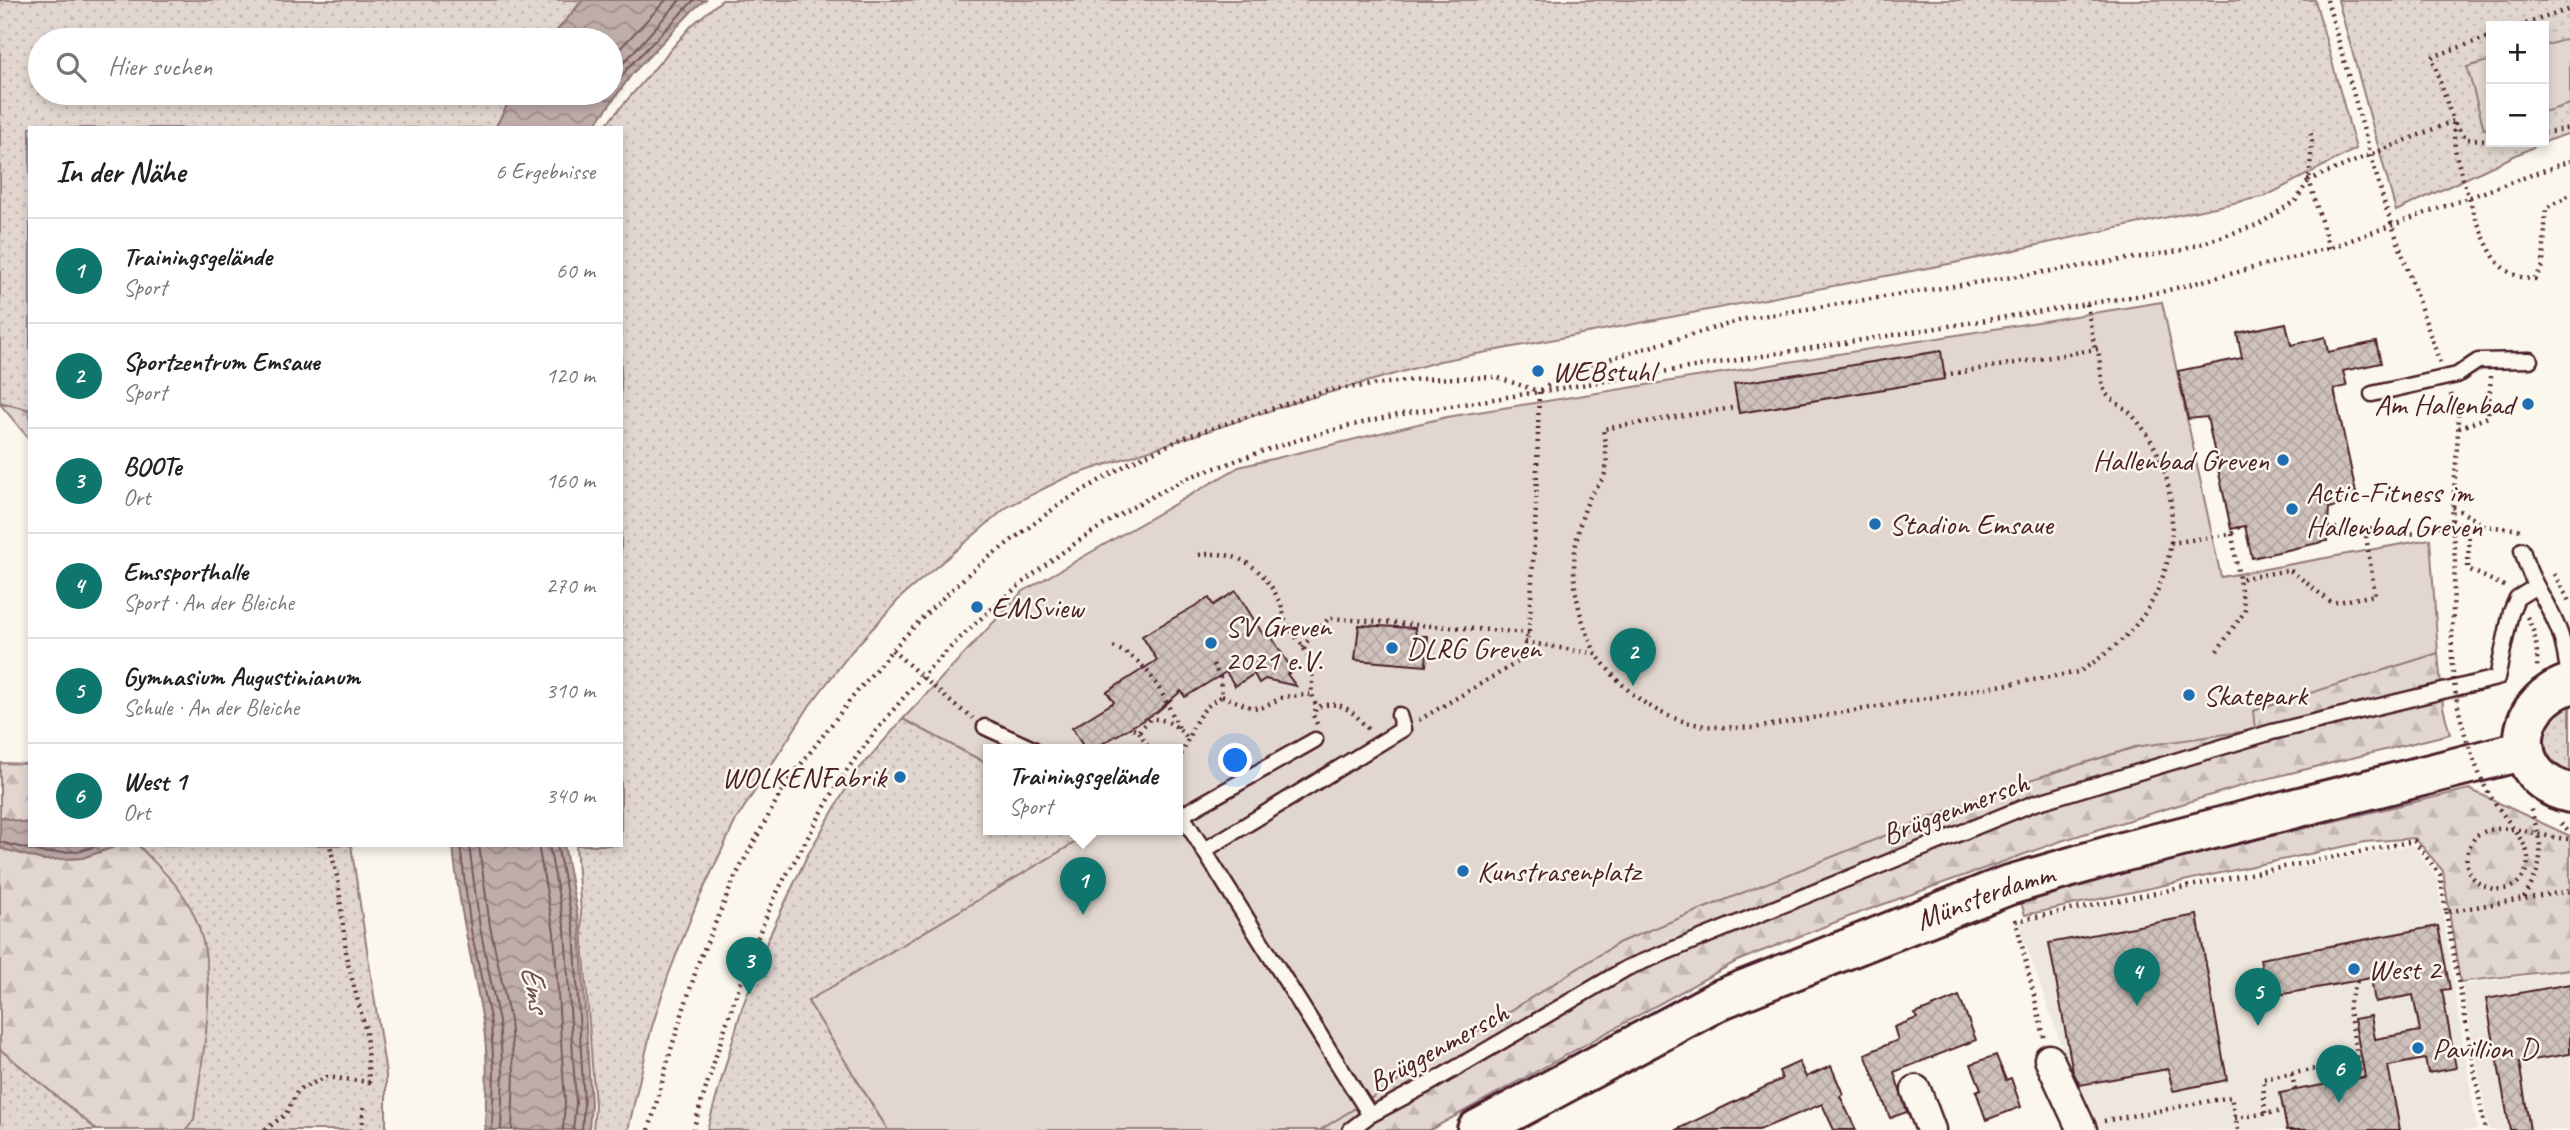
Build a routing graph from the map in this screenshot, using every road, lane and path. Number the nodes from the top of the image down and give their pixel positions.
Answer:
1 (2328, 0) edge
2 (2570, 9) edge
3 (2534, 21) edge
4 (2486, 38) edge
5 (2453, 121) junction
6 (2310, 128) dead end
7 (2570, 128) edge
8 (2549, 132) edge
9 (2486, 140) edge
10 (2570, 161) edge
11 (2309, 180) junction
12 (2570, 195) edge
13 (2470, 198) junction
14 (2393, 226) junction
15 (2329, 248) junction
16 (2087, 304) junction
17 (2095, 350) junction
18 (2530, 360) dead end
19 (1944, 375) dead end
20 (2491, 379) dead end
21 (1539, 391) junction
22 (2372, 394) dead end
23 (1738, 407) dead end
24 (2458, 428) dead end
25 (2453, 507) dead end
26 (2452, 521) junction
27 (2239, 527) dead end
28 (2328, 528) dead end
29 (2365, 529) junction
30 (2523, 530) dead end
31 (2231, 534) junction
32 (2171, 543) junction
33 (2522, 550) dead end
34 (1199, 555) dead end
35 (2554, 574) dead end
36 (2239, 579) junction
37 (2535, 587) junction
38 (2517, 597) junction
39 (2570, 603) edge
40 (1529, 633) junction
41 (1525, 642) junction
42 (1113, 647) dead end
43 (1302, 647) junction
44 (892, 650) junction
45 (2217, 651) dead end
46 (1595, 654) junction
47 (1213, 664) dead end
48 (922, 677) junction
49 (2570, 682) edge
50 (1312, 694) junction
51 (1222, 696) junction
52 (1317, 707) junction
53 (1401, 722) joint
54 (985, 727) joint
55 (1180, 730) junction
56 (1318, 734) joint
57 (1188, 739) junction
58 (1384, 742) junction
59 (1021, 744) edge
60 (1146, 744) edge
61 (1183, 750) edge
62 (2525, 750) junction
63 (2570, 793) edge
64 (2526, 796) dead end
65 (1183, 810) edge
66 (1183, 817) edge
67 (2539, 835) junction
68 (2570, 839) edge
69 (330, 847) edge
70 (1205, 850) junction
71 (2570, 891) edge
72 (2524, 899) junction
73 (2446, 912) junction
74 (2357, 981) dead end
75 (2049, 1059) joint
76 (2358, 1061) junction
77 (2292, 1074) junction
78 (2361, 1078) dead end
79 (1916, 1090) dead end
80 (2295, 1090) dead end
81 (364, 1104) dead end
82 (2283, 1111) dead end
83 (2265, 1113) junction
84 (1370, 1115) junction
85 (2235, 1118) junction
86 (2081, 1128) edge
87 (265, 1130) edge
88 (362, 1130) edge
89 (649, 1130) edge
90 (693, 1130) edge
91 (1350, 1130) edge
92 (1477, 1130) edge
93 (1931, 1130) edge
94 (2238, 1130) edge
95 (2485, 1130) edge

1 - 14 path, bridge
2 - 3 path
4 - 5 path
5 - 9 path
5 - 11 path
5 - 13 path
6 - 11 path
7 - 8 path
10 - 13 path
11 - 15 path
11 - 21 path
12 - 13 path
13 - 14 path
14 - 15 path
15 - 16 path
16 - 17 path
16 - 21 path
17 - 19 path
17 - 32 path
18 - 22 lane
20 - 24 path
21 - 40 path
21 - 44 path
21 - 48 path
23 - 46 path
25 - 30 path
26 - 29 path
26 - 38 path
26 - 67 path, bridge
27 - 31 path
28 - 29 path
29 - 36 path
31 - 32 path
31 - 36 path
32 - 46 path
33 - 37 lane
34 - 43 path
35 - 39 path
36 - 45 path
37 - 38 lane
37 - 49 lane
38 - 84 lane, Brüggenmersch
40 - 41 path
40 - 43 path
41 - 46 path
41 - 53 path
42 - 55 path
43 - 50 path
44 - 48 path
44 - 89 path
47 - 51 path
48 - 54 path
48 - 90 path
49 - 62 main road
50 - 51 path
50 - 52 path
51 - 57 path
52 - 56 path
52 - 58 path
53 - 58 lane
54 - 59 lane
55 - 57 path
55 - 60 path
56 - 65 lane, Brüggenmersch
57 - 61 path
58 - 70 lane
62 - 63 main road
62 - 92 main road, Münsterdamm
64 - 67 path
66 - 70 lane, Brüggenmersch
67 - 68 path
67 - 72 path
69 - 87 path
70 - 84 lane, Brüggenmersch
71 - 72 path
72 - 73 path
73 - 75 path
73 - 95 path
74 - 76 path
75 - 86 street
76 - 77 path
76 - 78 path
77 - 80 path
77 - 83 path
79 - 93 street
81 - 88 path
82 - 83 path
83 - 85 path
84 - 91 lane, Brüggenmersch
85 - 86 path
85 - 94 path

